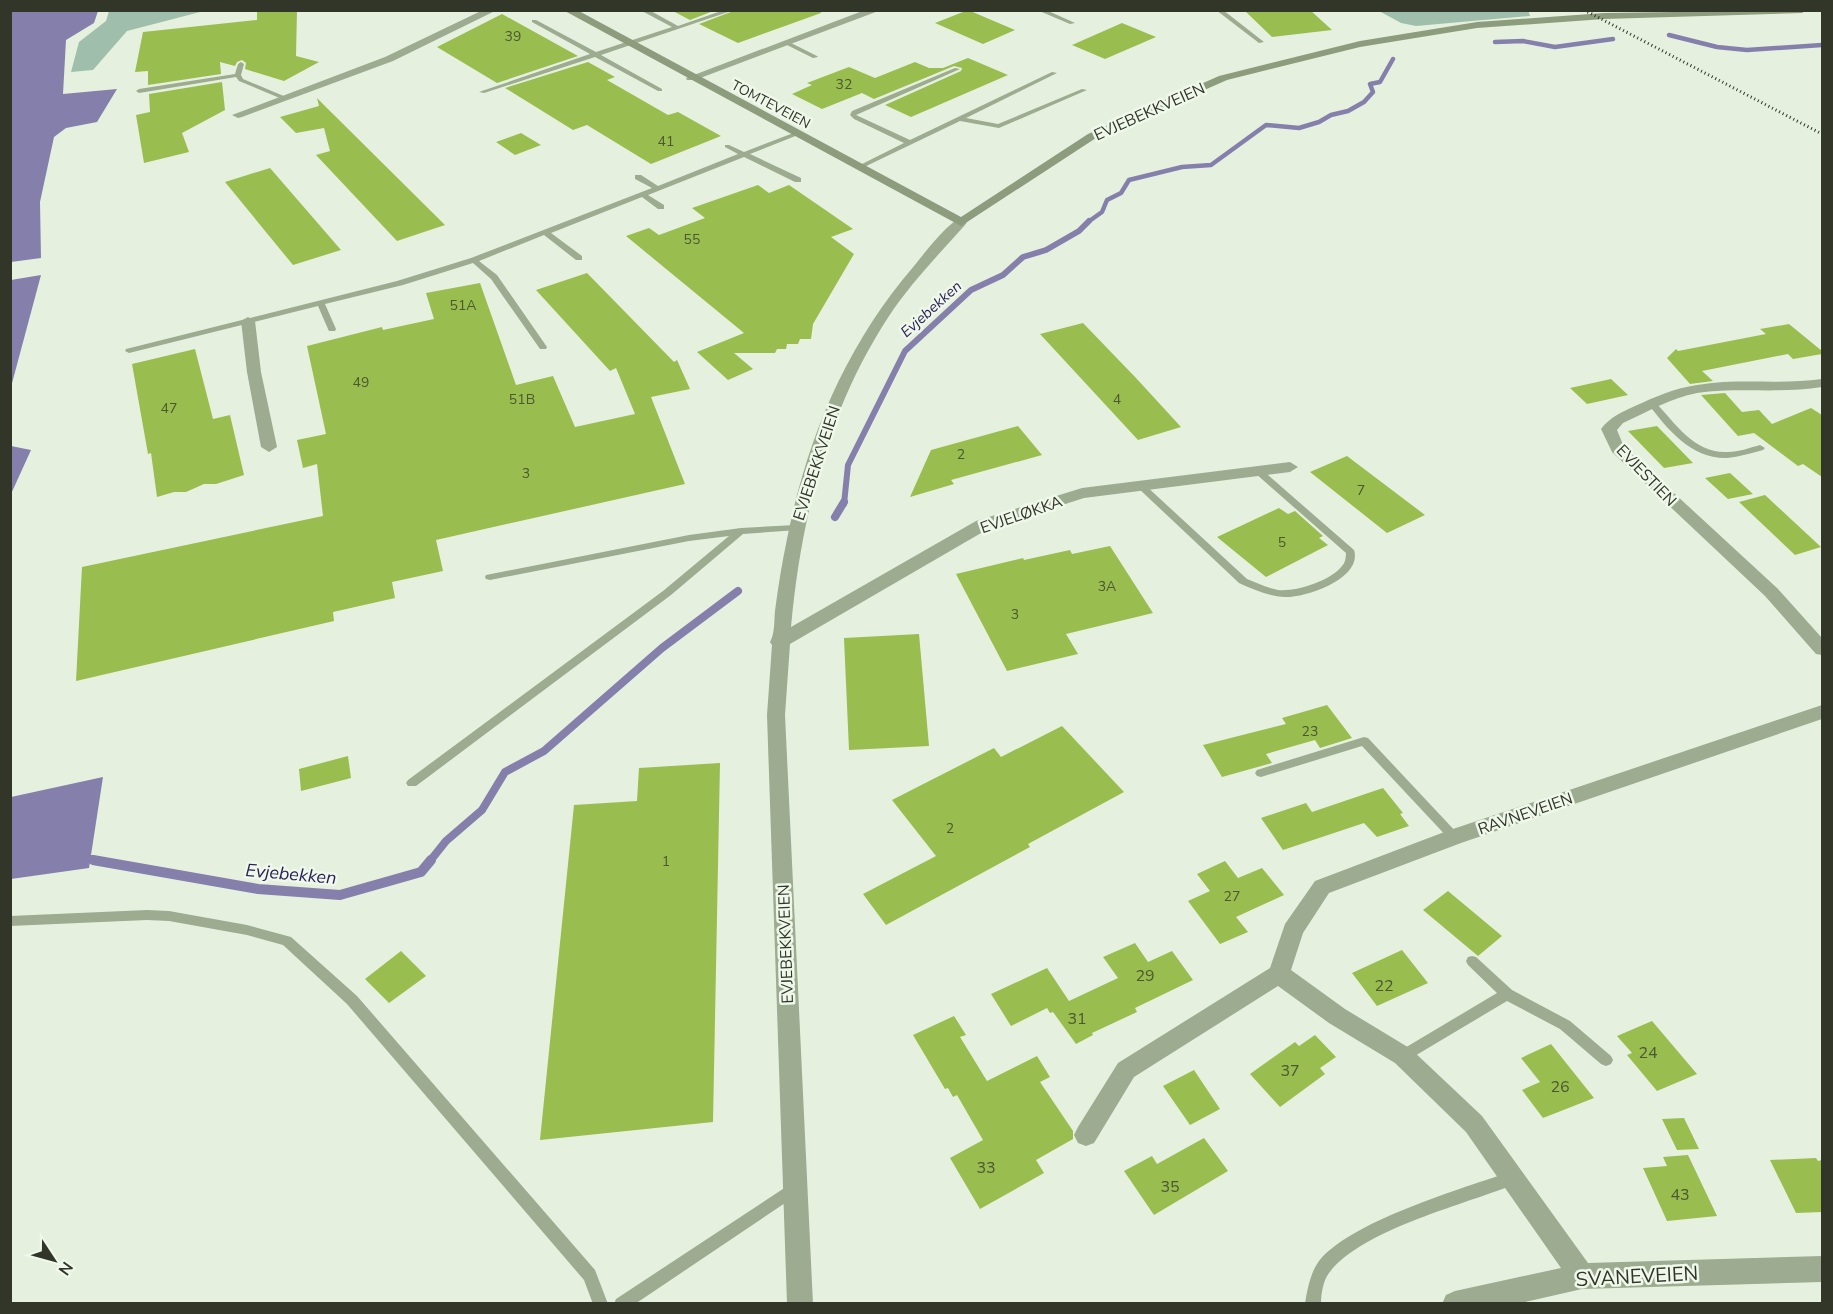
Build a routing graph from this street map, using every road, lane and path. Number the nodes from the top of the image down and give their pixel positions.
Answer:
1 (492, 10) edge
2 (568, 10) edge
3 (643, 10) edge
4 (1040, 10) edge
5 (1219, 10) edge
6 (1802, 10) edge
7 (728, 11) edge
8 (874, 11) edge
9 (534, 21) dead end
10 (1072, 23) dead end
11 (678, 28) junction
12 (1260, 42) dead end
13 (786, 43) junction
14 (630, 44) junction
15 (597, 56) junction
16 (815, 57) dead end
17 (241, 64) dead end
18 (957, 69) dead end
19 (1054, 73) dead end
20 (238, 75) junction
21 (692, 78) junction
22 (660, 90) dead end
23 (1084, 90) dead end
24 (139, 91) dead end
25 (482, 92) dead end
26 (284, 98) junction
27 (238, 115) dead end
28 (959, 120) junction
29 (796, 134) junction
30 (910, 143) junction
31 (727, 146) dead end
32 (744, 154) junction
33 (858, 168) junction
34 (638, 177) dead end
35 (798, 180) dead end
36 (657, 189) junction
37 (642, 194) junction
38 (661, 207) dead end
39 (961, 222) junction
40 (545, 232) junction
41 (579, 258) dead end
42 (474, 260) junction
43 (321, 303) junction
44 (248, 321) junction
45 (332, 329) dead end
46 (543, 347) dead end
47 (129, 351) dead end
48 (1822, 382) edge
49 (1653, 405) junction
50 (269, 447) dead end
51 (1760, 448) dead end
52 (1290, 466) dead end
53 (1258, 471) junction
54 (1141, 486) junction
55 (795, 528) junction
56 (741, 531) junction
57 (490, 577) dead end
58 (779, 642) junction
59 (1822, 649) edge
60 (1822, 712) edge
61 (1261, 773) dead end
62 (412, 783) dead end
63 (1454, 837) junction
64 (10, 921) edge
65 (1472, 961) dead end
66 (1279, 974) junction
67 (1507, 994) junction
68 (1403, 1056) junction
69 (1606, 1060) dead end
70 (1086, 1134) dead end
71 (1513, 1178) junction
72 (795, 1188) junction
73 (1822, 1269) edge
74 (1582, 1276) junction
75 (601, 1304) edge
76 (621, 1304) edge
77 (800, 1304) edge
78 (1313, 1304) edge
79 (1455, 1304) edge

1 - 26 street
2 - 14 street, TOMTEVEIEN
3 - 11 lane
4 - 10 lane
5 - 12 lane
6 - 39 street, EVJEBEKKVEIEN
7 - 11 lane
8 - 13 street
9 - 15 lane
11 - 14 lane
13 - 16 lane
13 - 21 street
14 - 15 lane
14 - 21 street, TOMTEVEIEN
15 - 22 lane
15 - 25 lane
17 - 20 lane
18 - 30 lane
19 - 28 lane
20 - 24 lane
20 - 26 lane
21 - 29 street, TOMTEVEIEN
23 - 28 lane
26 - 27 street
28 - 30 lane
29 - 32 lane
29 - 33 street, TOMTEVEIEN
30 - 33 lane
31 - 32 lane
32 - 35 lane
32 - 36 lane
33 - 39 street, TOMTEVEIEN
34 - 36 lane
36 - 37 lane
37 - 38 lane
37 - 40 lane
39 - 55 street, EVJEBEKKVEIEN
40 - 41 lane
40 - 42 lane
42 - 43 lane
42 - 46 lane
43 - 44 lane
43 - 45 lane
44 - 47 lane
44 - 50 street
48 - 49 street, EVJESTIEN
49 - 51 lane
49 - 59 street, EVJESTIEN
52 - 53 street, EVJELØKKA
53 - 54 street, EVJELØKKA
53 - 54 lane
54 - 58 street, EVJELØKKA
55 - 56 lane
55 - 58 street, EVJEBEKKVEIEN
56 - 57 lane
56 - 62 lane
58 - 72 street, EVJEBEKKVEIEN
60 - 63 street, RAVNEVEIEN
61 - 63 lane
63 - 66 street, RAVNEVEIEN
64 - 75 lane
65 - 67 lane
66 - 68 street
66 - 70 street
67 - 68 lane
67 - 69 lane
68 - 71 street
71 - 74 street
71 - 78 lane
72 - 76 lane
72 - 77 street, EVJEBEKKVEIEN
73 - 74 street, SVANEVEIEN
74 - 79 street, SVANEVEIEN

